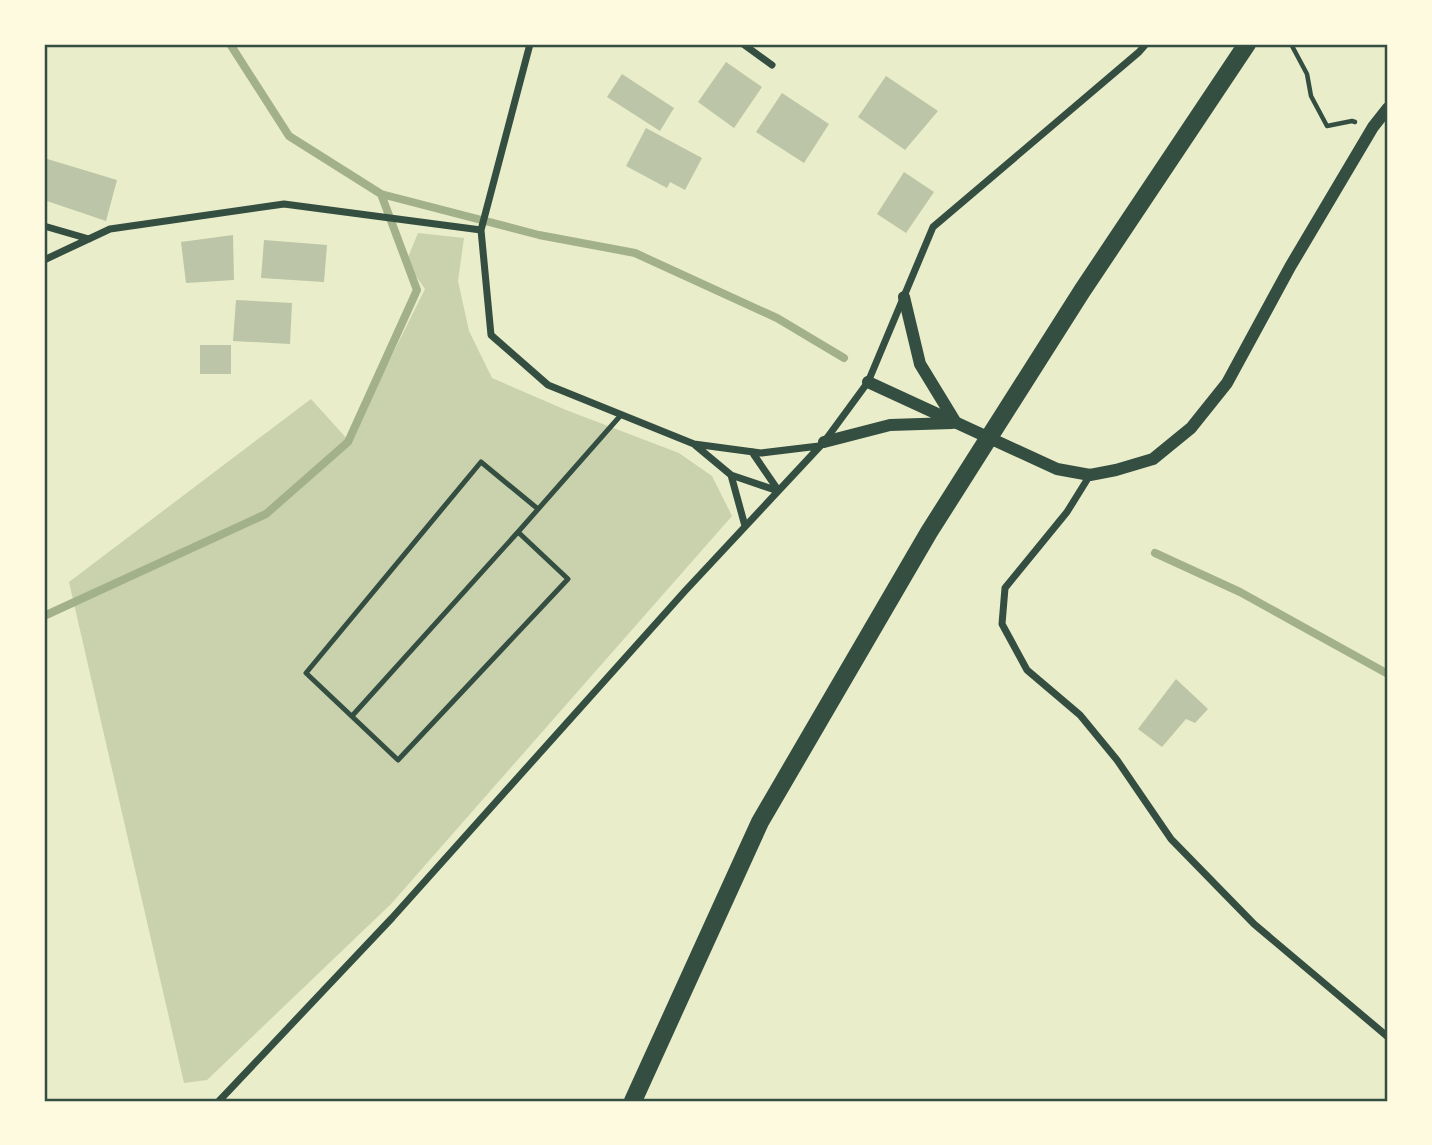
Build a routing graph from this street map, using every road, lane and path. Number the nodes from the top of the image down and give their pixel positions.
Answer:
1 (530, 44) edge
2 (743, 44) edge
3 (1146, 44) edge
4 (1247, 44) edge
5 (1291, 44) edge
6 (772, 65) dead end
7 (1388, 108) edge
8 (1373, 127) junction
9 (44, 226) edge
10 (481, 230) junction
11 (89, 239) junction
12 (44, 260) edge
13 (904, 297) junction
14 (868, 382) junction
15 (621, 415) junction
16 (956, 423) junction
17 (694, 444) junction
18 (821, 444) junction
19 (752, 452) junction
20 (731, 475) junction
21 (1090, 475) junction
22 (778, 491) junction
23 (538, 509) junction
24 (746, 526) junction
25 (518, 532) junction
26 (352, 716) junction
27 (1388, 1037) edge
28 (219, 1101) edge
29 (633, 1101) edge

1 - 10 street
2 - 6 street
3 - 13 street
4 - 29 main road
5 - 8 path
7 - 8 street
8 - 21 street
9 - 11 street
10 - 11 street
10 - 15 street
11 - 12 street
13 - 14 street
13 - 16 street
14 - 16 street
14 - 18 street
15 - 17 street
15 - 23 lane
16 - 18 street
16 - 21 street
17 - 19 street
17 - 20 street
18 - 19 street
18 - 22 street
19 - 22 street
20 - 22 street
20 - 24 street
21 - 27 street
22 - 24 street
23 - 25 lane
23 - 26 lane
24 - 28 street
25 - 26 lane
25 - 26 lane

